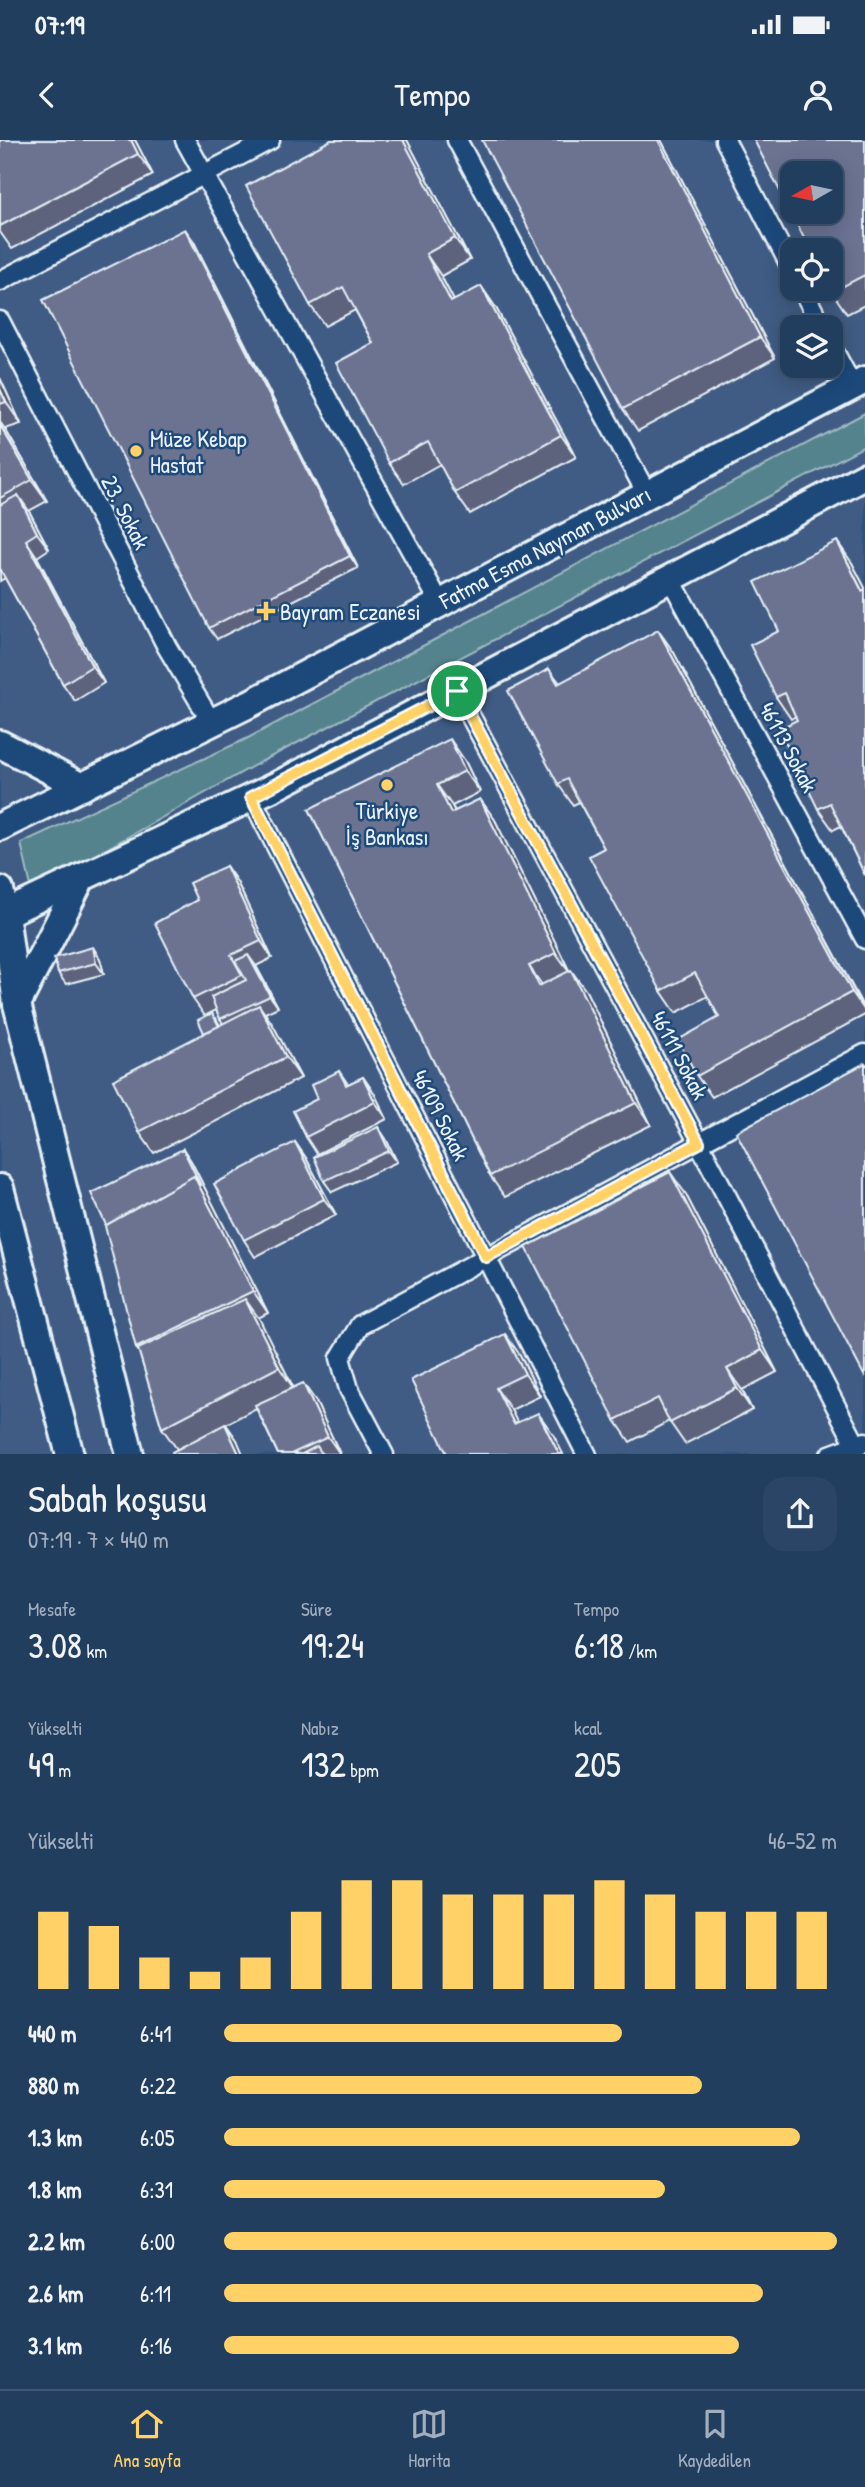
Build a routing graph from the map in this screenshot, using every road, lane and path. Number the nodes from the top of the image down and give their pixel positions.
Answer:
1 (186, 140) edge
2 (270, 140) edge
3 (457, 140) edge
4 (725, 140) edge
5 (204, 174) junction
6 (780, 246) edge
7 (0, 281) edge
8 (0, 321) edge
9 (843, 362) edge
10 (859, 384) edge
11 (865, 475) edge
12 (647, 494) junction
13 (670, 578) junction
14 (440, 603) junction
15 (457, 691) junction
16 (212, 723) junction
17 (0, 744) edge
18 (82, 787) junction
19 (251, 797) junction
20 (0, 827) edge
21 (82, 877) junction
22 (2, 906) edge
23 (865, 939) edge
24 (17, 1004) junction
25 (865, 1054) edge
26 (699, 1143) junction
27 (0, 1188) edge
28 (486, 1257) junction
29 (861, 1443) edge
30 (70, 1454) edge
31 (130, 1454) edge
32 (384, 1454) edge
33 (587, 1454) edge
34 (830, 1454) edge

1 - 5 street
2 - 5 street
3 - 12 street
4 - 6 street
5 - 7 street
5 - 14 street
8 - 16 street, 23. Sokak
9 - 10 street
10 - 12 main road, Fatma Esma Nayman Bulvarı
11 - 13 main road
12 - 14 main road, Fatma Esma Nayman Bulvarı
13 - 15 main road
13 - 23 street, 46113 Sokak
14 - 16 main road, Fatma Esma Nayman Bulvarı
15 - 19 main road
15 - 26 street, 46111 Sokak
16 - 18 main road, Fatma Esma Nayman Bulvarı
17 - 18 main road
18 - 20 main road, Fatma Esma Nayman Bulvarı
19 - 21 main road
19 - 28 street, 46109 Sokak
21 - 22 main road
21 - 24 main road
22 - 24 main road
24 - 31 main road
25 - 26 street
26 - 28 street
26 - 29 street, 46111 Sokak
27 - 30 main road
28 - 32 street
28 - 33 street, 46109 Sokak
29 - 34 street

